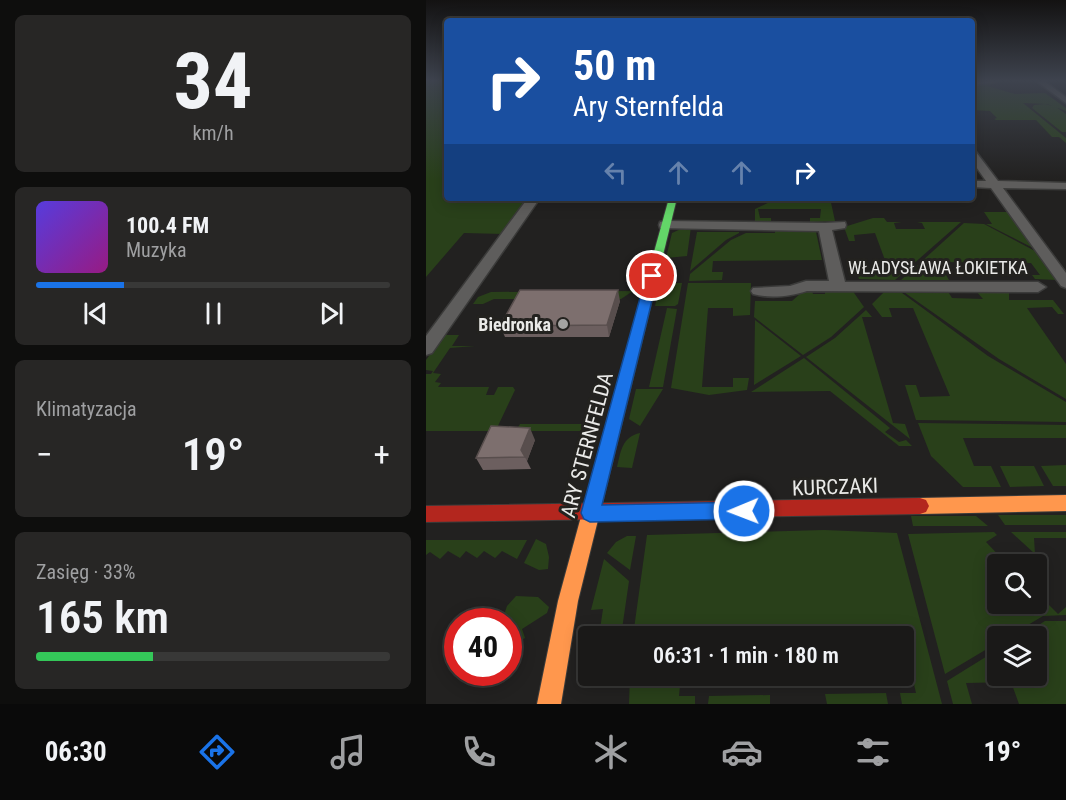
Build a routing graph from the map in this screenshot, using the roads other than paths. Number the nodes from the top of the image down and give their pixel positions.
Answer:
1 (975, 158) edge
2 (975, 184) edge
3 (994, 184) junction
4 (1066, 186) edge
5 (532, 201) edge
6 (672, 201) edge
7 (665, 225) junction
8 (1066, 283) edge
9 (838, 286) junction
10 (1038, 287) dead end
11 (759, 291) dead end
12 (426, 349) edge
13 (1066, 503) edge
14 (590, 513) junction
15 (426, 514) edge
16 (549, 704) edge

1 - 3 street
2 - 3 street
3 - 4 street
3 - 8 street
5 - 12 street
6 - 7 street, ARY STERNFELDA
7 - 9 street, WŁADYSŁAWA ŁOKIETKA
7 - 14 street, ARY STERNFELDA
9 - 10 street, WŁADYSŁAWA ŁOKIETKA
9 - 11 street, WŁADYSŁAWA ŁOKIETKA
13 - 14 street, KURCZAKI
14 - 15 street, KURCZAKI
14 - 16 street, ARY STERNFELDA

